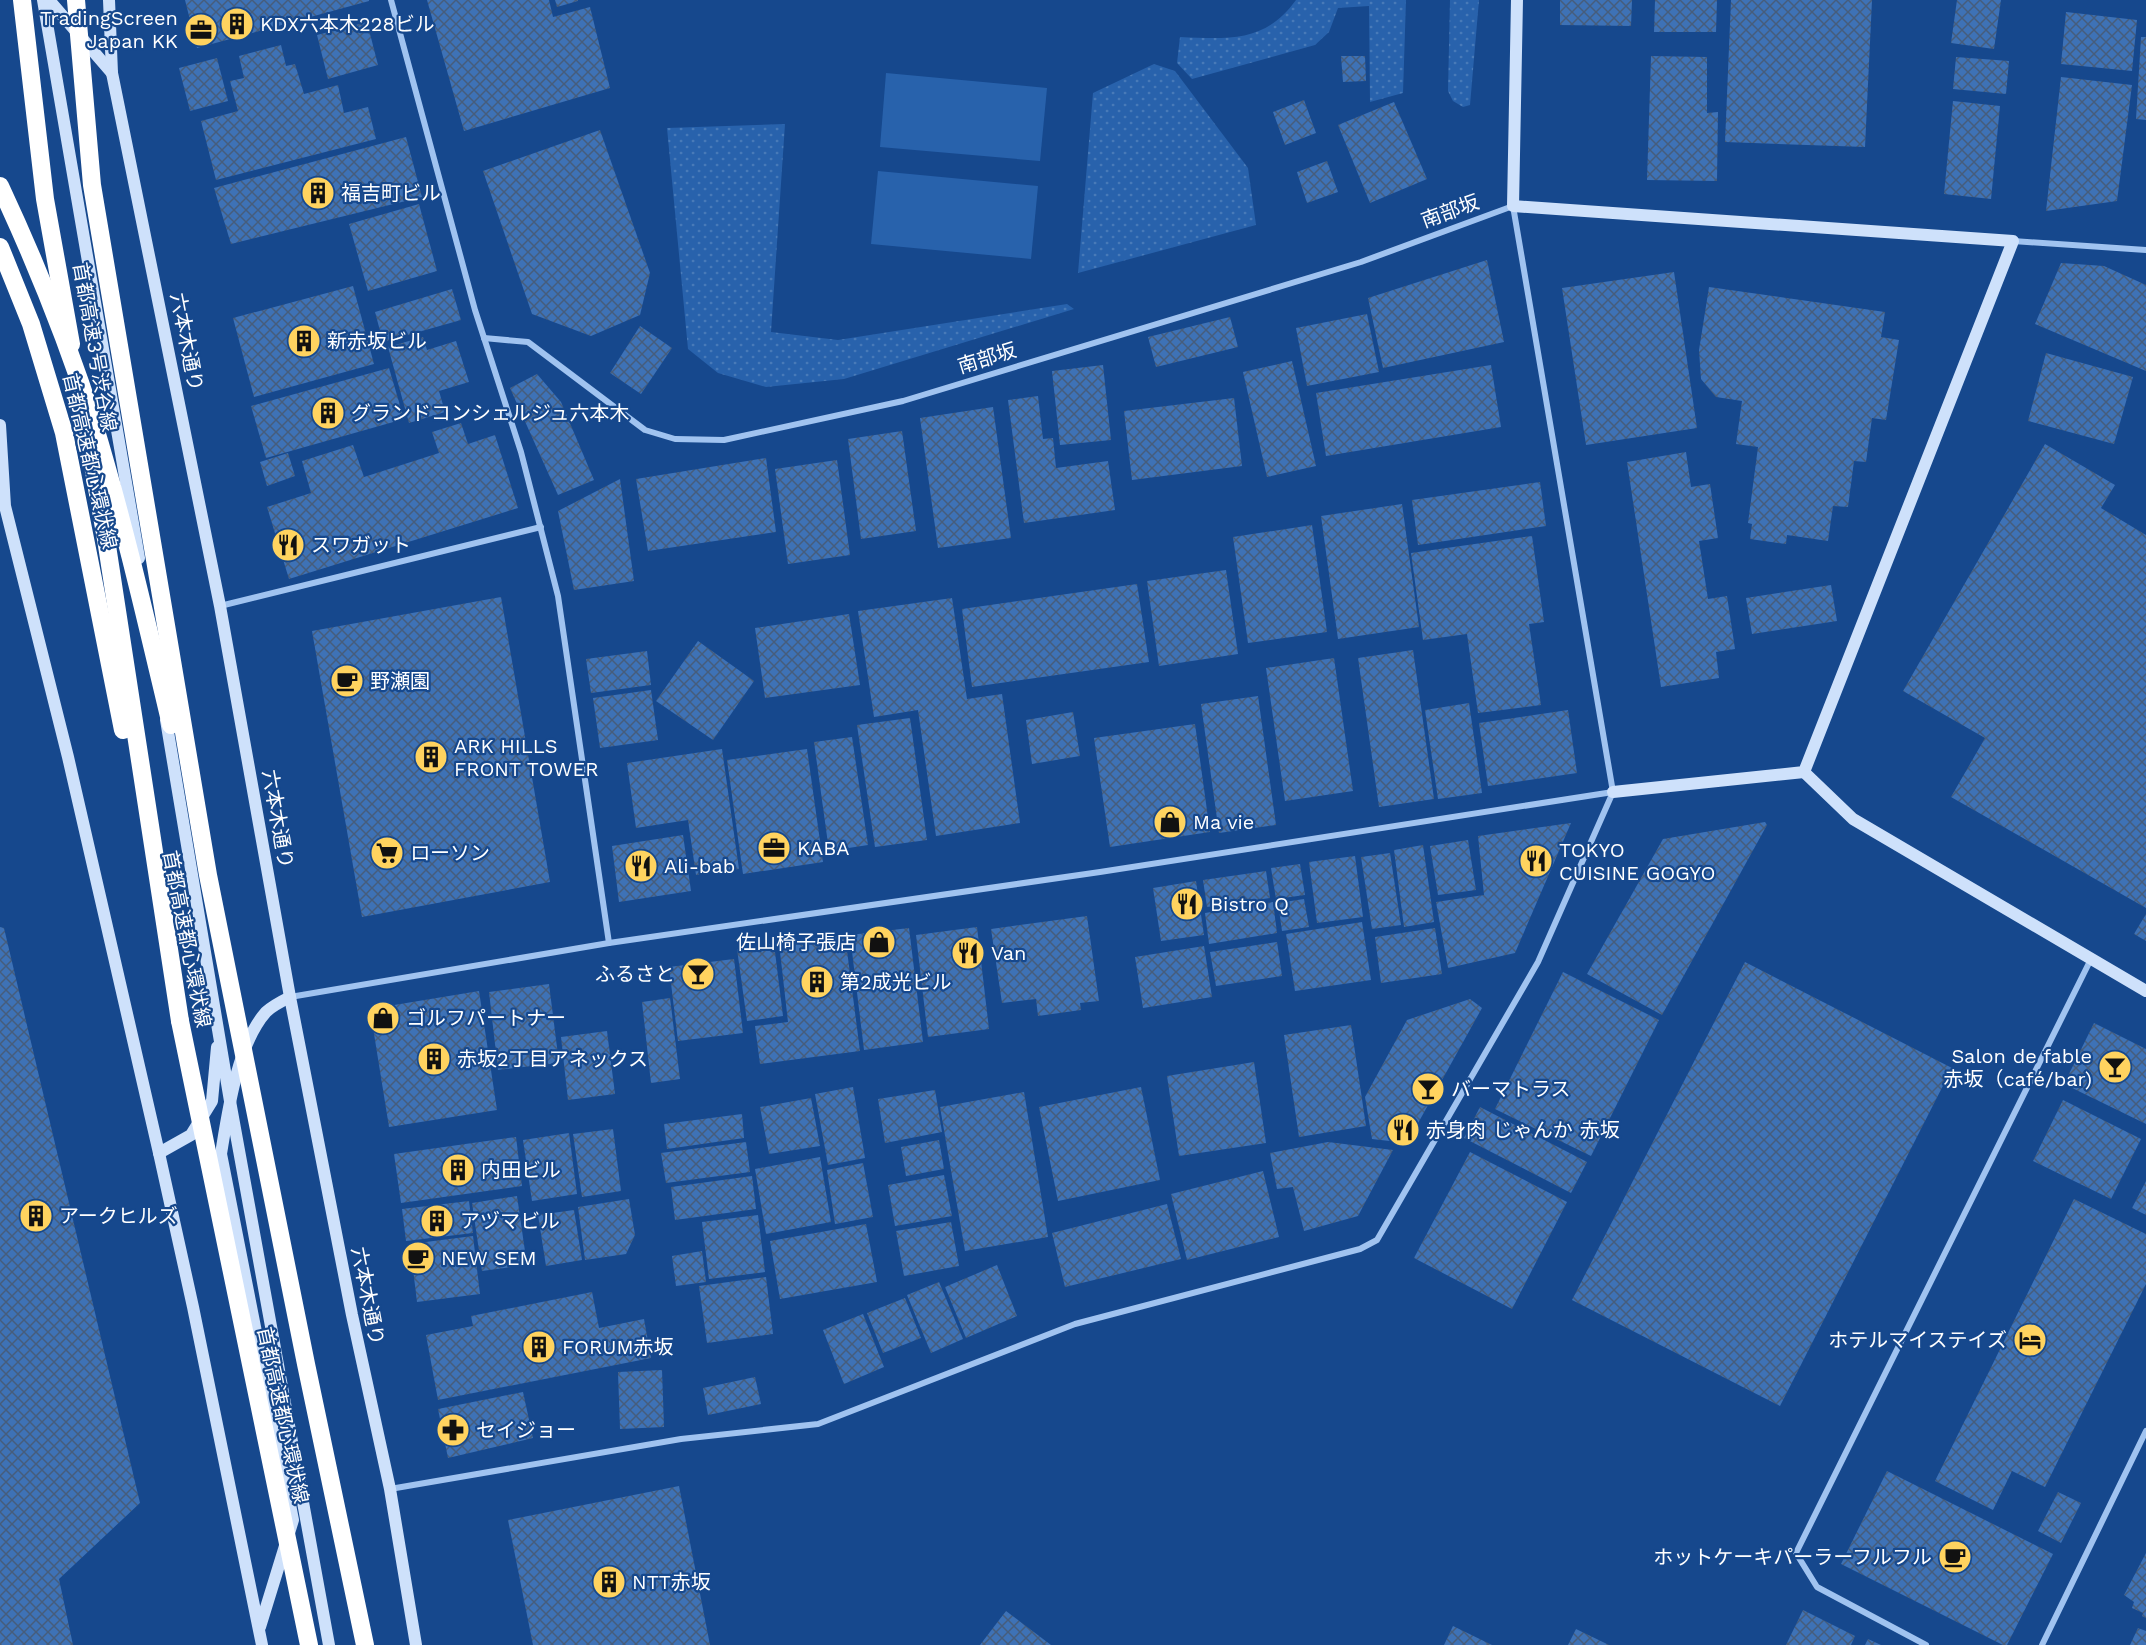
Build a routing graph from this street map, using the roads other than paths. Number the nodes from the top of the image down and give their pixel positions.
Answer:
1 (22, 0) edge
2 (44, 0) edge
3 (49, 0) edge
4 (76, 0) edge
5 (109, 0) edge
6 (392, 0) edge
7 (1517, 0) edge
8 (112, 73) junction
9 (0, 186) edge
10 (1513, 206) junction
11 (2013, 241) junction
12 (0, 247) edge
13 (2146, 250) edge
14 (484, 338) junction
15 (0, 425) edge
16 (0, 487) edge
17 (5, 506) junction
18 (541, 527) junction
19 (220, 606) junction
20 (1804, 772) junction
21 (1613, 792) junction
22 (208, 875) junction
23 (609, 943) junction
24 (2091, 959) junction
25 (2146, 991) edge
26 (290, 997) junction
27 (180, 1021) junction
28 (219, 1025) junction
29 (230, 1101) junction
30 (159, 1153) junction
31 (2146, 1431) edge
32 (390, 1489) junction
33 (259, 1630) junction
34 (262, 1645) edge
35 (309, 1645) edge
36 (329, 1645) edge
37 (365, 1645) edge
38 (416, 1645) edge
39 (1926, 1645) edge
40 (2042, 1645) edge

1 - 27 highway, 首都高速3号渋谷線, bridge
2 - 28 main road
3 - 8 main road
4 - 22 highway, 首都高速都心環状線, bridge
5 - 8 main road, 六本木通り
6 - 14 street
7 - 10 main road
8 - 19 main road, 六本木通り
9 - 22 highway, 首都高速都心環状線, bridge
10 - 11 main road
10 - 14 street, 南部坂
10 - 21 street
11 - 13 street
11 - 20 main road
12 - 27 highway, 首都高速都心環状線
14 - 18 street
15 - 17 main road
16 - 17 main road
17 - 30 main road
18 - 19 street
18 - 23 street
19 - 26 main road, 六本木通り
20 - 21 main road
20 - 24 main road
21 - 23 street
21 - 32 street
22 - 37 highway, 首都高速都心環状線, bridge
23 - 26 street
24 - 25 main road
24 - 39 street
26 - 29 main road
26 - 32 main road, 六本木通り
27 - 35 highway, 首都高速都心環状線, bridge
28 - 29 main road
28 - 30 main road
29 - 33 main road
29 - 36 main road
30 - 33 main road
31 - 40 street
32 - 38 main road, 六本木通り
33 - 34 main road

